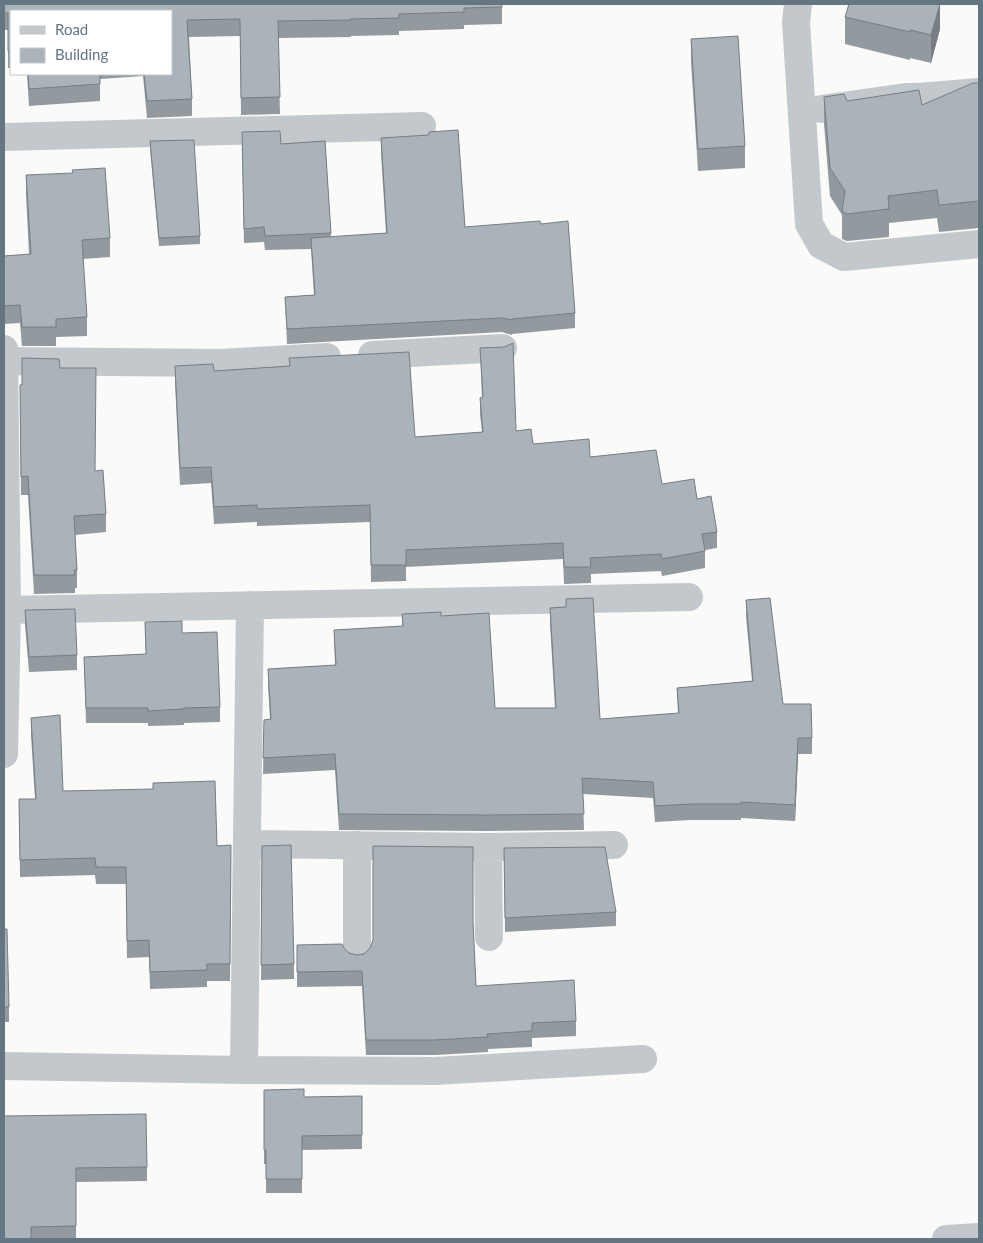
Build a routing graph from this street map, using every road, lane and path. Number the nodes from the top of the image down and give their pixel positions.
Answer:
1 (798, 4) edge
2 (979, 92) edge
3 (821, 109) dead end
4 (422, 126) dead end
5 (4, 138) edge
6 (979, 244) edge
7 (503, 348) edge
8 (4, 349) edge
9 (4, 361) edge
10 (689, 597) dead end
11 (250, 605) junction
12 (6, 610) edge
13 (4, 754) edge
14 (247, 844) junction
15 (357, 845) junction
16 (614, 845) dead end
17 (488, 847) junction
18 (489, 938) dead end
19 (357, 955) edge
20 (643, 1059) dead end
21 (4, 1066) edge
22 (244, 1070) junction
23 (979, 1237) edge
24 (946, 1239) edge

1 - 6 street
2 - 3 street
4 - 5 street
7 - 9 street
8 - 9 street
9 - 12 street
10 - 11 street
11 - 12 street
11 - 14 street
12 - 13 street
14 - 15 street
14 - 22 street
15 - 17 street
15 - 19 street
16 - 17 street
17 - 18 street
20 - 22 street
21 - 22 street
23 - 24 street

